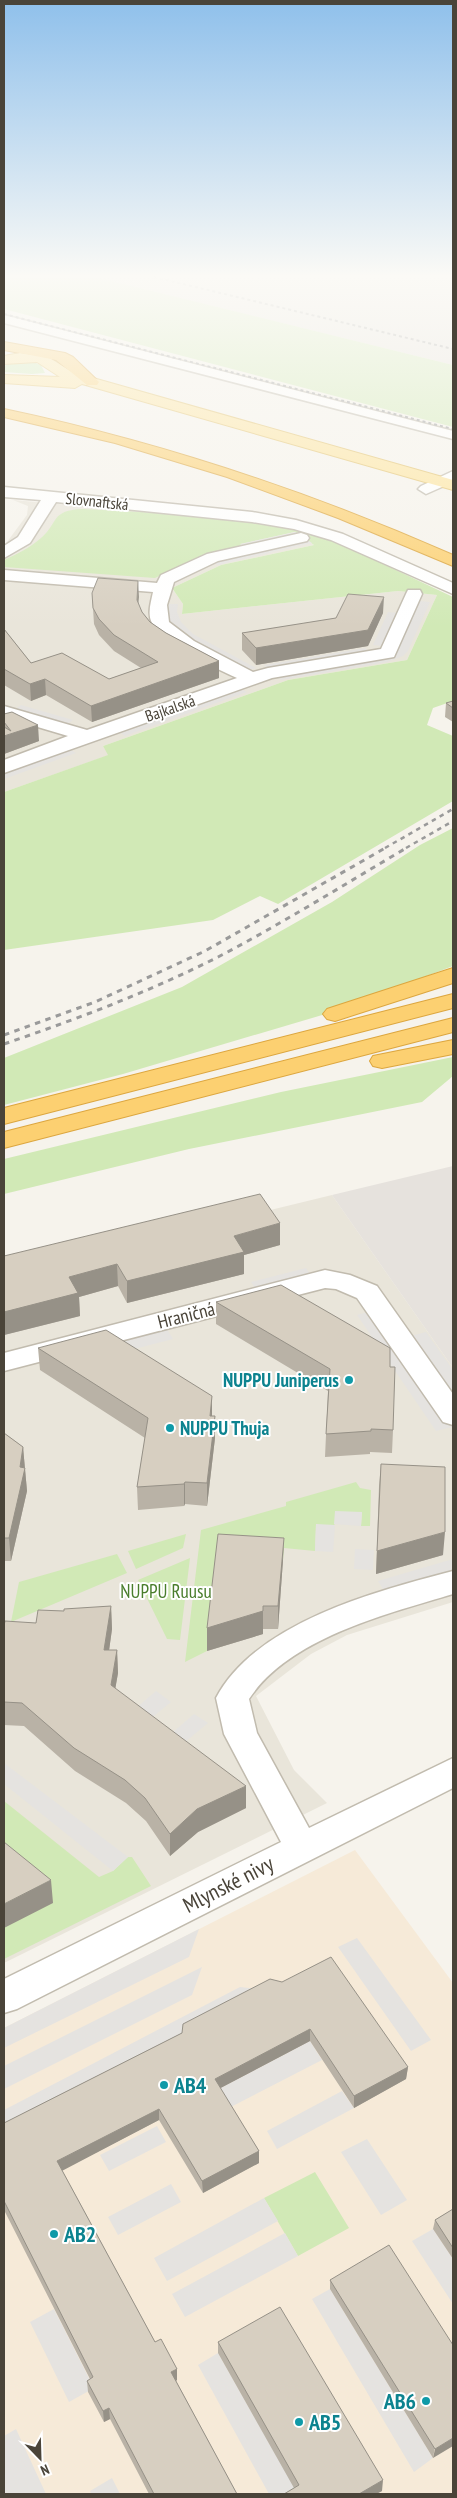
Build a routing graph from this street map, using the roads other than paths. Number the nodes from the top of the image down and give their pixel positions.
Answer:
1 (115, 394) edge
2 (118, 394) edge
3 (293, 394) edge
4 (4, 404) edge
5 (4, 413) edge
6 (453, 435) edge
7 (450, 478) edge
8 (426, 489) junction
9 (4, 493) edge
10 (52, 496) junction
11 (453, 496) edge
12 (115, 502) junction
13 (42, 512) junction
14 (424, 530) dead end
15 (301, 538) dead end
16 (4, 553) edge
17 (453, 561) edge
18 (4, 575) edge
19 (164, 588) junction
20 (453, 589) edge
21 (414, 594) dead end
22 (253, 679) junction
23 (4, 711) edge
24 (87, 736) junction
25 (4, 767) edge
26 (443, 979) edge
27 (453, 1001) edge
28 (453, 1025) edge
29 (453, 1047) edge
30 (194, 1067) junction
31 (210, 1087) junction
32 (4, 1116) edge
33 (4, 1140) edge
34 (4, 1362) edge
35 (453, 1415) edge
36 (453, 1582) edge
37 (453, 1772) edge
38 (302, 1848) junction
39 (4, 1997) edge

1 - 8 main road
2 - 7 main road
3 - 6 street
4 - 14 highway
5 - 17 highway
7 - 8 street
8 - 11 main road
9 - 10 street, Slovnaftská
9 - 13 street
10 - 12 street, Slovnaftská
10 - 13 street
12 - 13 street
12 - 20 street, Slovnaftská
13 - 16 street
15 - 19 street
18 - 19 street
19 - 22 street
21 - 22 street, Bajkalská
22 - 24 street, Bajkalská
23 - 24 street
24 - 25 street, Bajkalská
26 - 30 highway
27 - 30 highway
28 - 31 highway
29 - 31 highway
30 - 32 highway
31 - 33 highway
34 - 35 street, Hraničná
36 - 38 street
37 - 38 street, Mlynské nivy
38 - 39 street, Mlynské nivy

